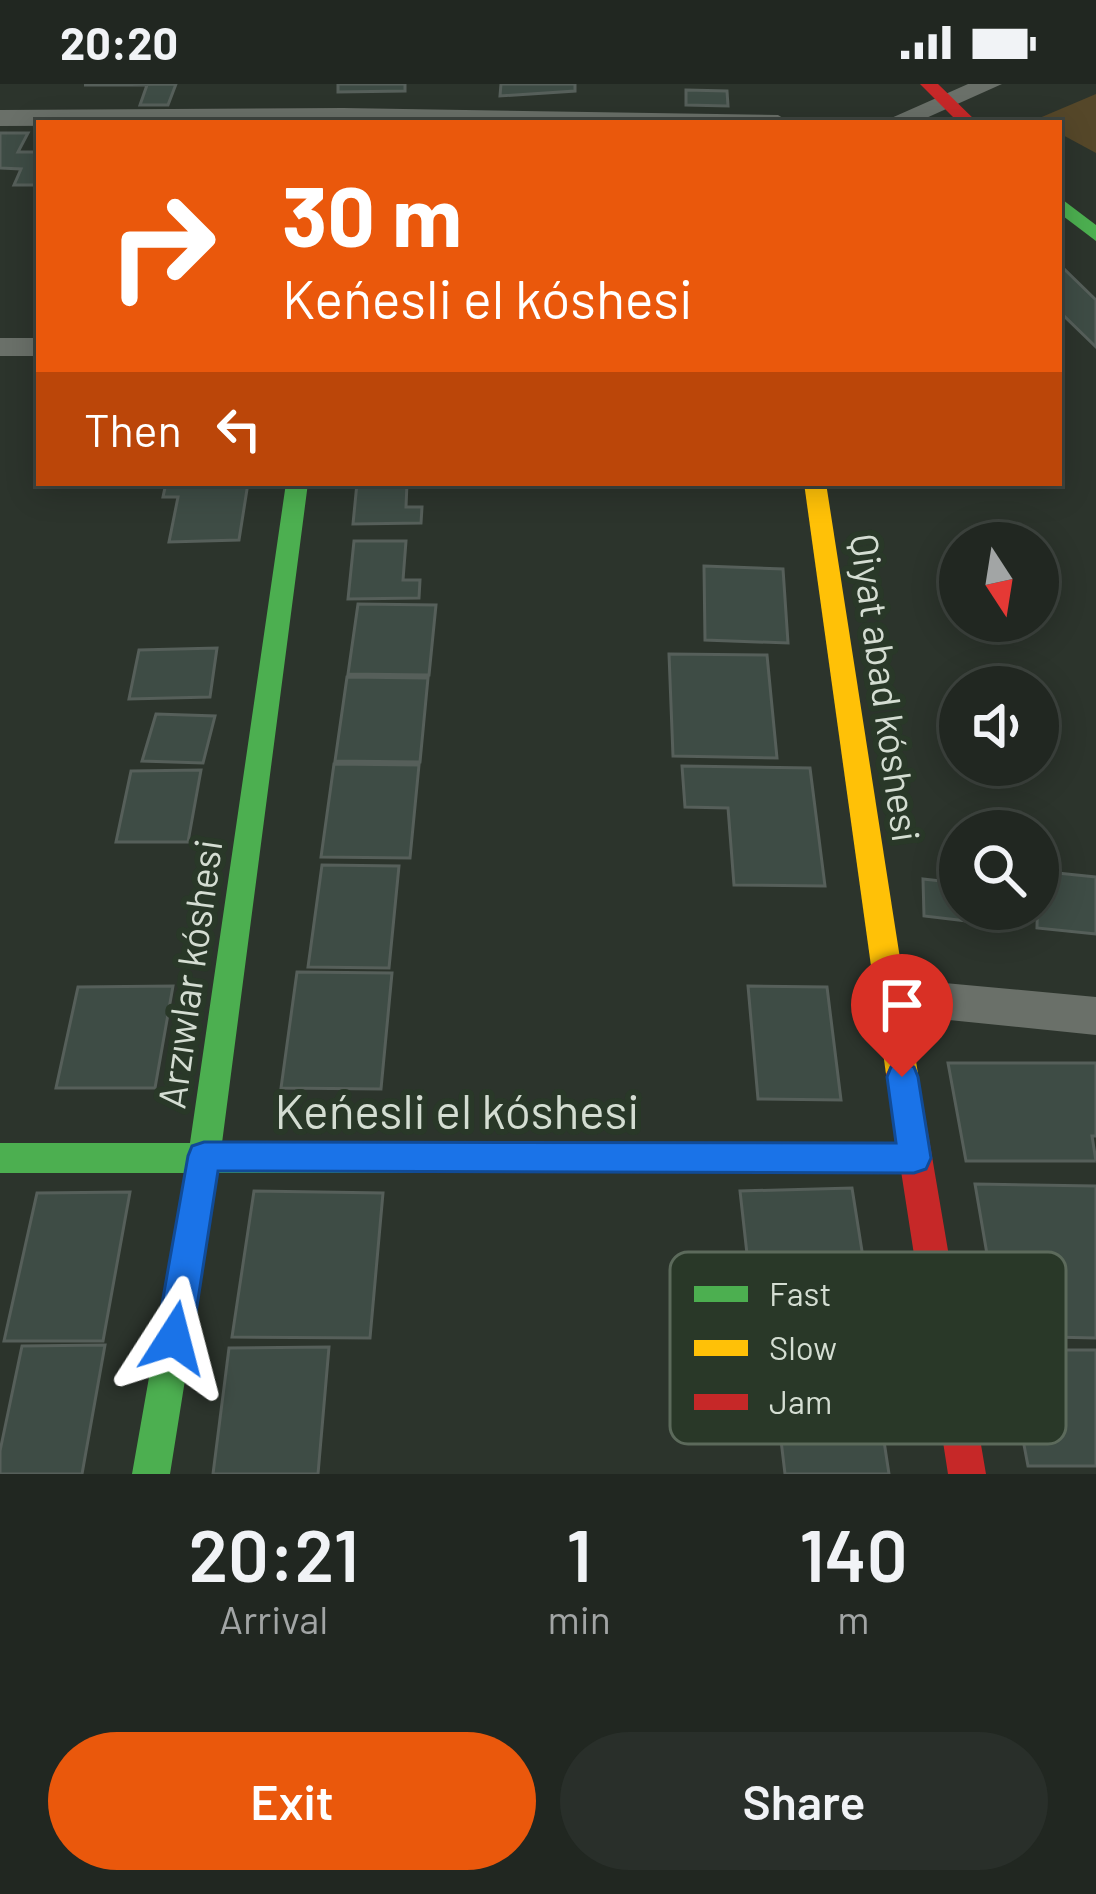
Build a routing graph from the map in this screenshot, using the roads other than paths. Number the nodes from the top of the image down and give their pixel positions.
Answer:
1 (990, 84) edge
2 (937, 93) edge
3 (0, 118) edge
4 (342, 120) edge
5 (897, 120) edge
6 (966, 120) edge
7 (1062, 205) edge
8 (1096, 236) edge
9 (0, 347) edge
10 (36, 347) edge
11 (297, 486) edge
12 (815, 486) edge
13 (890, 996) junction
14 (1096, 1016) edge
15 (204, 1156) junction
16 (0, 1158) edge
17 (914, 1158) junction
18 (930, 1252) edge
19 (962, 1444) edge
20 (152, 1474) edge
21 (967, 1474) edge

1 - 2 street
2 - 5 street
2 - 6 street
3 - 4 street
7 - 8 street
9 - 10 street
11 - 15 street, Arzıwlar kóshesi
12 - 13 street, Qiyat abad kóshesi
13 - 14 street
13 - 17 street, Qiyat abad kóshesi
15 - 16 street, Keńesli el kóshesi
15 - 17 street, Keńesli el kóshesi
15 - 20 street, Arzıwlar kóshesi
17 - 18 street, Qiyat abad kóshesi
19 - 21 street, Qiyat abad kóshesi

